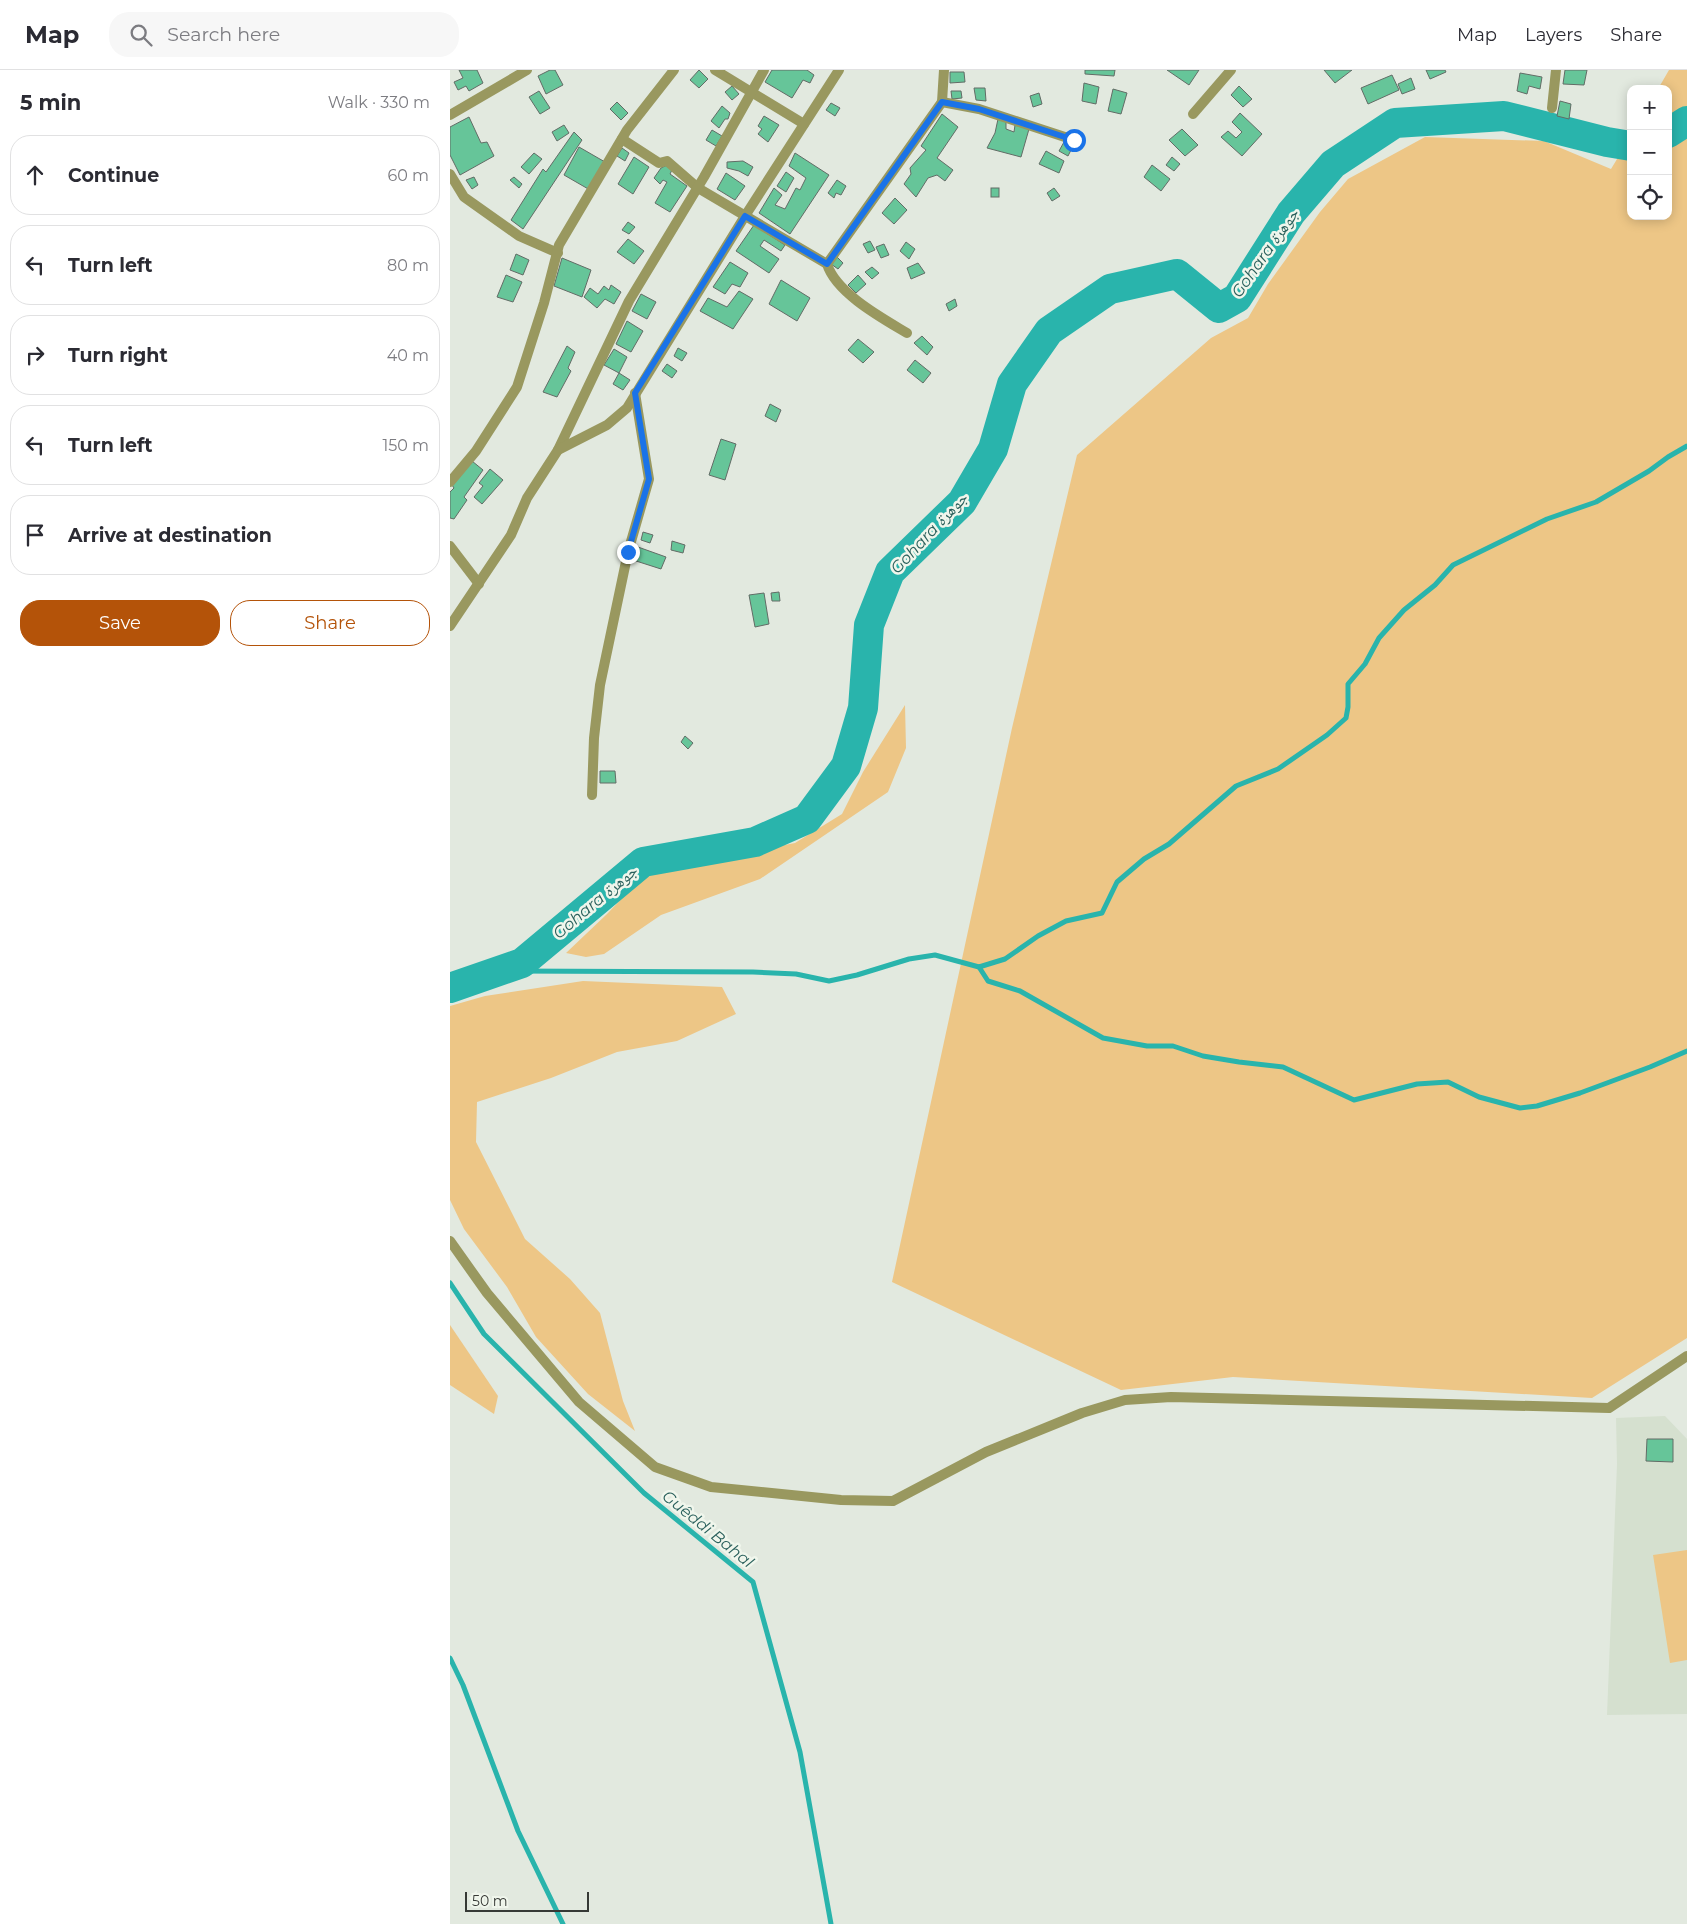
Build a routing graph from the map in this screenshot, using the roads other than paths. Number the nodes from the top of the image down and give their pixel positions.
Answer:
1 (527, 70) edge
2 (674, 70) edge
3 (715, 70) edge
4 (764, 70) edge
5 (839, 70) edge
6 (944, 70) edge
7 (1232, 70) edge
8 (1556, 70) edge
9 (752, 92) junction
10 (942, 102) junction
11 (1552, 108) dead end
12 (1193, 114) dead end
13 (450, 115) edge
14 (804, 124) junction
15 (622, 139) junction
16 (1074, 140) dead end
17 (450, 174) edge
18 (698, 188) junction
19 (745, 216) junction
20 (558, 253) junction
21 (827, 264) junction
22 (907, 333) dead end
23 (635, 393) junction
24 (558, 450) junction
25 (450, 482) edge
26 (450, 546) edge
27 (479, 584) junction
28 (450, 626) edge
29 (592, 794) dead end
30 (450, 1241) edge
31 (1687, 1356) edge

1 - 13 street
2 - 15 street
3 - 9 street
4 - 9 street
5 - 14 street
6 - 10 street
7 - 12 street
8 - 11 street
9 - 14 street
9 - 18 street
10 - 16 street
10 - 21 street
14 - 19 street
15 - 18 street
15 - 20 street
17 - 20 street
18 - 19 street
18 - 24 street
19 - 21 street
19 - 23 street
20 - 25 street
21 - 22 street
23 - 24 street
23 - 29 street
24 - 27 street
26 - 27 street
27 - 28 street
30 - 31 street

